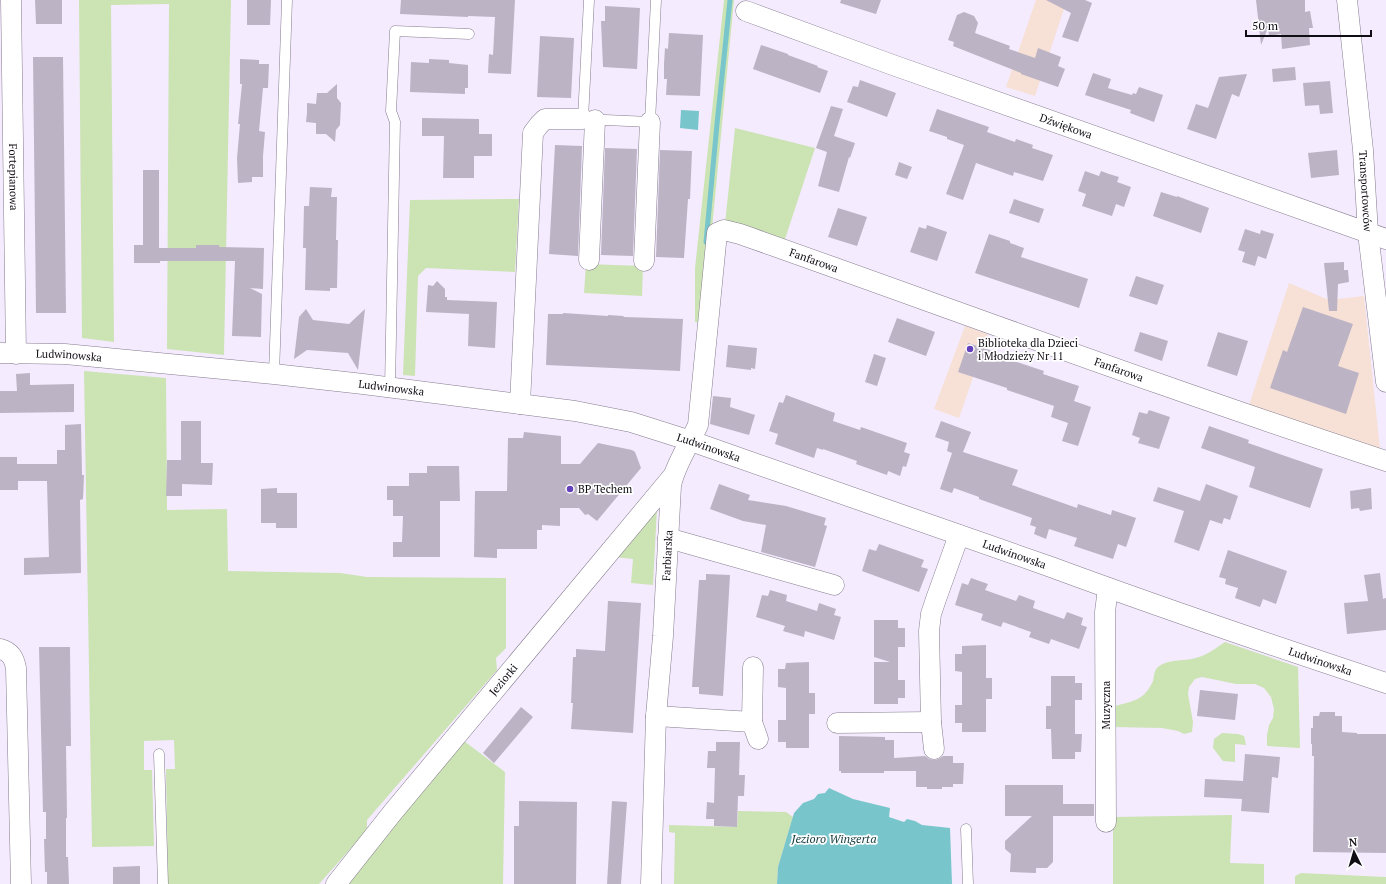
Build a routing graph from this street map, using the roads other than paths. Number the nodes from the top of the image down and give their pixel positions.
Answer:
1 (11, 0) edge
2 (287, 0) edge
3 (588, 0) edge
4 (656, 0) edge
5 (1347, 0) edge
6 (746, 10) dead end
7 (469, 34) dead end
8 (589, 119) junction
9 (650, 122) junction
10 (718, 233) joint
11 (1377, 236) edge
12 (589, 260) dead end
13 (644, 261) dead end
14 (8, 354) edge
15 (274, 374) junction
16 (1386, 382) edge
17 (390, 388) junction
18 (520, 404) junction
19 (691, 441) junction
20 (1386, 461) edge
21 (673, 476) junction
22 (959, 535) junction
23 (668, 538) junction
24 (834, 585) dead end
25 (1108, 588) junction
26 (0, 649) edge
27 (753, 667) dead end
28 (1386, 683) edge
29 (656, 716) junction
30 (930, 722) junction
31 (837, 723) dead end
32 (934, 749) dead end
33 (159, 754) dead end
34 (1106, 822) dead end
35 (966, 829) dead end
36 (21, 884) edge
37 (162, 884) edge
38 (336, 884) edge
39 (651, 884) edge
40 (968, 884) edge

1 - 14 street, Fortepianowa
2 - 15 lane
3 - 8 lane
4 - 9 lane
5 - 11 street, Transportowców
6 - 11 street, Dźwiękowa
7 - 17 lane
8 - 9 lane
8 - 12 street
8 - 18 street
9 - 13 street
10 - 19 street, Farbiarska
10 - 20 street, Fanfarowa
11 - 16 street, Transportowców
14 - 15 street, Ludwinowska
15 - 17 street, Ludwinowska
17 - 18 street, Ludwinowska
18 - 19 street, Ludwinowska
19 - 21 street, Farbiarska
19 - 22 street, Ludwinowska
21 - 23 street, Farbiarska
21 - 38 street, Jeziorki
22 - 25 street, Ludwinowska
22 - 30 street
23 - 24 street
23 - 29 street, Farbiarska
25 - 28 street, Ludwinowska
25 - 34 street, Muzyczna
26 - 36 street
27 - 29 street
29 - 39 street, Farbiarska
30 - 31 street
30 - 32 street
33 - 37 lane
35 - 40 lane

